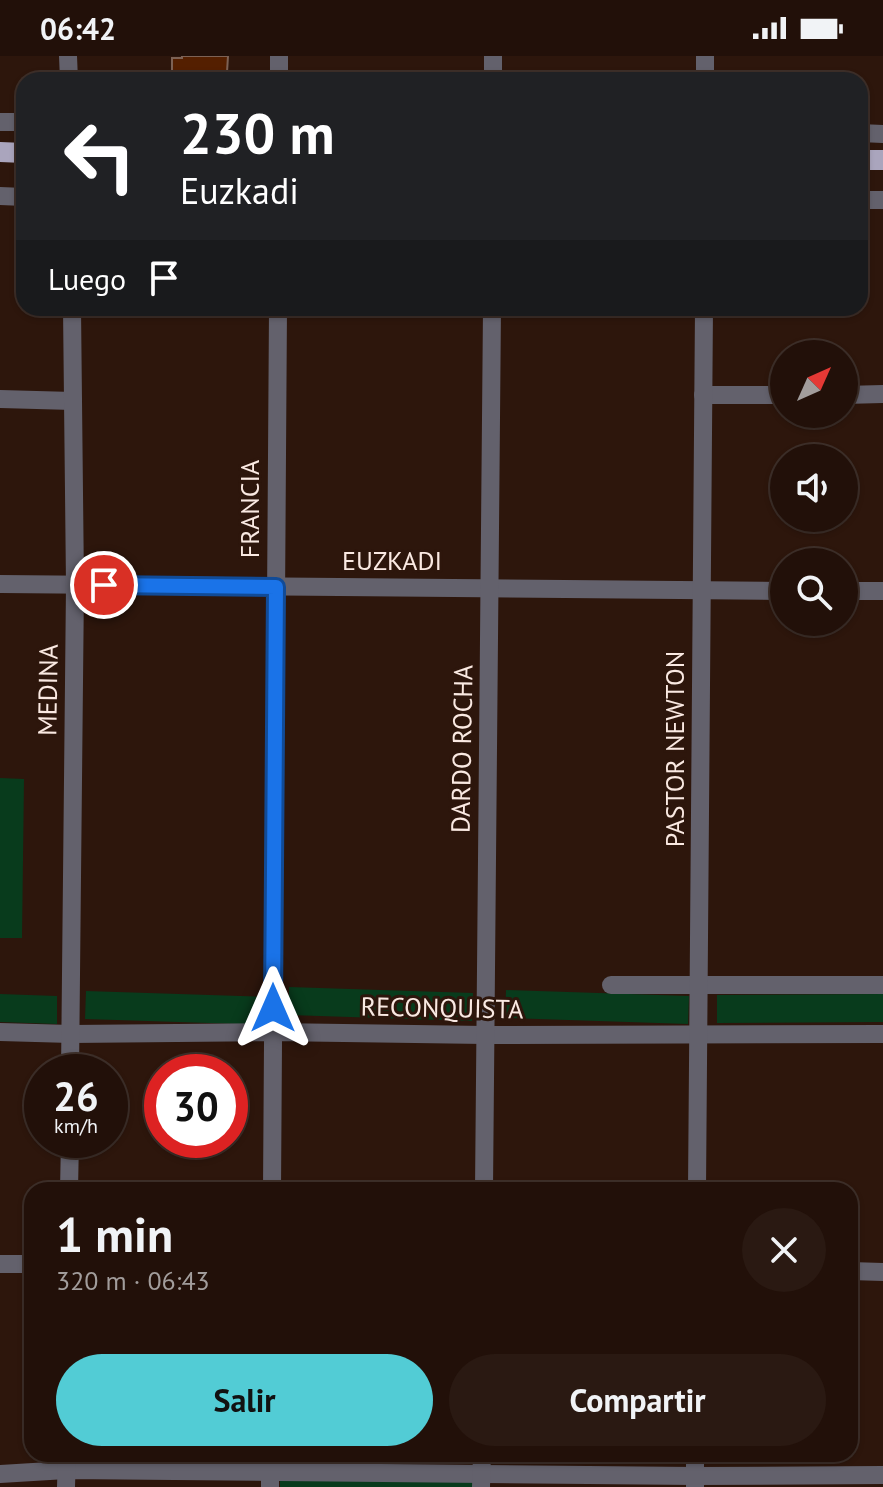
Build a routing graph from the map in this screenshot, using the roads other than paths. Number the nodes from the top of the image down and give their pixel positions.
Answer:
1 (72, 316) edge
2 (278, 316) edge
3 (492, 316) edge
4 (704, 316) edge
5 (883, 394) edge
6 (703, 395) junction
7 (770, 395) edge
8 (858, 395) edge
9 (0, 399) edge
10 (73, 401) junction
11 (0, 584) edge
12 (75, 585) junction
13 (276, 587) junction
14 (489, 588) junction
15 (702, 590) junction
16 (770, 591) edge
17 (858, 591) edge
18 (883, 591) edge
19 (611, 985) dead end
20 (883, 985) edge
21 (699, 986) junction
22 (0, 1032) edge
23 (273, 1032) junction
24 (71, 1034) junction
25 (883, 1034) edge
26 (485, 1035) junction
27 (698, 1035) junction
28 (70, 1054) edge
29 (70, 1158) edge
30 (69, 1182) edge
31 (272, 1182) edge
32 (484, 1182) edge
33 (697, 1182) edge
34 (0, 1264) edge
35 (24, 1264) edge
36 (858, 1271) edge
37 (883, 1272) edge
38 (66, 1470) edge
39 (270, 1471) edge
40 (0, 1474) edge
41 (883, 1475) edge
42 (482, 1480) edge
43 (695, 1482) edge

1 - 10 street, MEDINA
2 - 13 street, FRANCIA
3 - 14 street, DARDO ROCHA
4 - 6 street, PASTOR NEWTON
5 - 8 street
6 - 7 street
6 - 15 street, PASTOR NEWTON
9 - 10 street
10 - 12 street, MEDINA
11 - 12 street, EUZKADI
12 - 13 street, EUZKADI
12 - 24 street, MEDINA
13 - 14 street, EUZKADI
13 - 23 street, FRANCIA
14 - 15 street, EUZKADI
14 - 26 street, DARDO ROCHA
15 - 16 street, EUZKADI
15 - 21 street, PASTOR NEWTON
17 - 18 street
19 - 21 street
20 - 21 street
21 - 27 street, PASTOR NEWTON
22 - 24 street, RECONQUISTA
23 - 24 street, RECONQUISTA
23 - 26 street, RECONQUISTA
23 - 31 street, FRANCIA
24 - 28 street, MEDINA
25 - 27 street, RECONQUISTA
26 - 27 street, RECONQUISTA
26 - 32 street, DARDO ROCHA
27 - 33 street, PASTOR NEWTON
29 - 30 street
34 - 35 street
36 - 37 street
38 - 39 street
38 - 40 street
39 - 42 street
41 - 43 street
42 - 43 street

